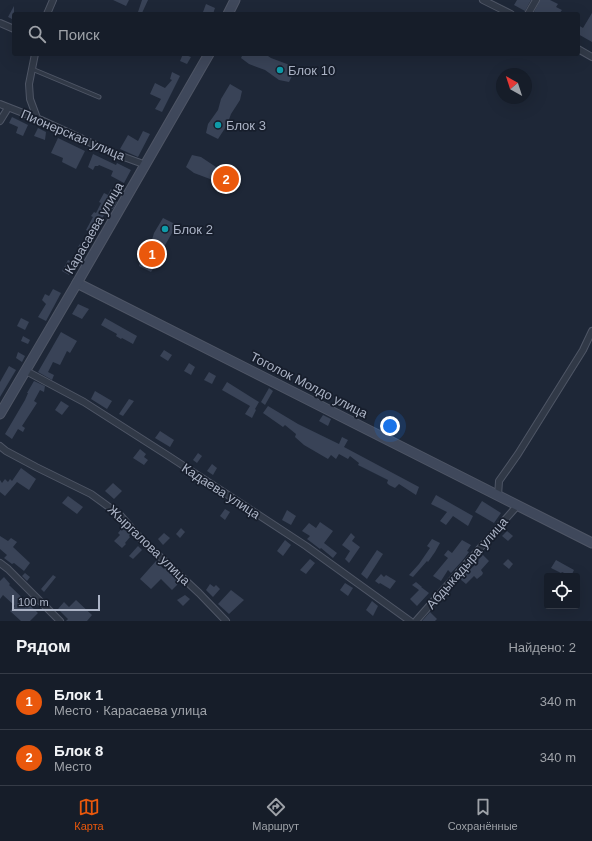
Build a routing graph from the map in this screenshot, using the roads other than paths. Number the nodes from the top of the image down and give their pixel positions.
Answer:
1 (53, 0) edge
2 (235, 0) edge
3 (483, 0) edge
4 (536, 0) edge
5 (49, 12) edge
6 (229, 12) edge
7 (507, 12) edge
8 (529, 12) edge
9 (0, 23) edge
10 (12, 28) edge
11 (580, 51) edge
12 (35, 56) edge
13 (208, 56) edge
14 (592, 57) edge
15 (32, 69) junction
16 (99, 97) dead end
17 (0, 104) edge
18 (8, 108) junction
19 (37, 118) junction
20 (0, 121) edge
21 (146, 166) junction
22 (77, 284) junction
23 (592, 331) edge
24 (26, 371) junction
25 (0, 414) edge
26 (0, 446) edge
27 (498, 496) junction
28 (517, 506) junction
29 (592, 543) edge
30 (0, 563) edge
31 (60, 621) edge
32 (226, 621) edge
33 (410, 621) edge
34 (416, 621) edge

1 - 5 street
2 - 6 street
3 - 7 street
4 - 8 street
9 - 10 street
11 - 14 street
12 - 15 street
13 - 21 street, Карасаева улица
15 - 16 lane
15 - 19 street
17 - 18 street, Пионерская улица
18 - 19 street, Пионерская улица
18 - 20 street
19 - 21 street, Пионерская улица
21 - 22 street, Карасаева улица
22 - 24 street, Карасаева улица
22 - 27 street, Тоголок Молдо улица
23 - 27 street
24 - 25 street, Карасаева улица
24 - 33 street, Кадаева улица
26 - 32 street, Жыргалова улица
27 - 28 street, Тоголок Молдо улица
28 - 29 street, Тоголок Молдо улица
28 - 34 street, Абдыкадыра улица
30 - 31 street

